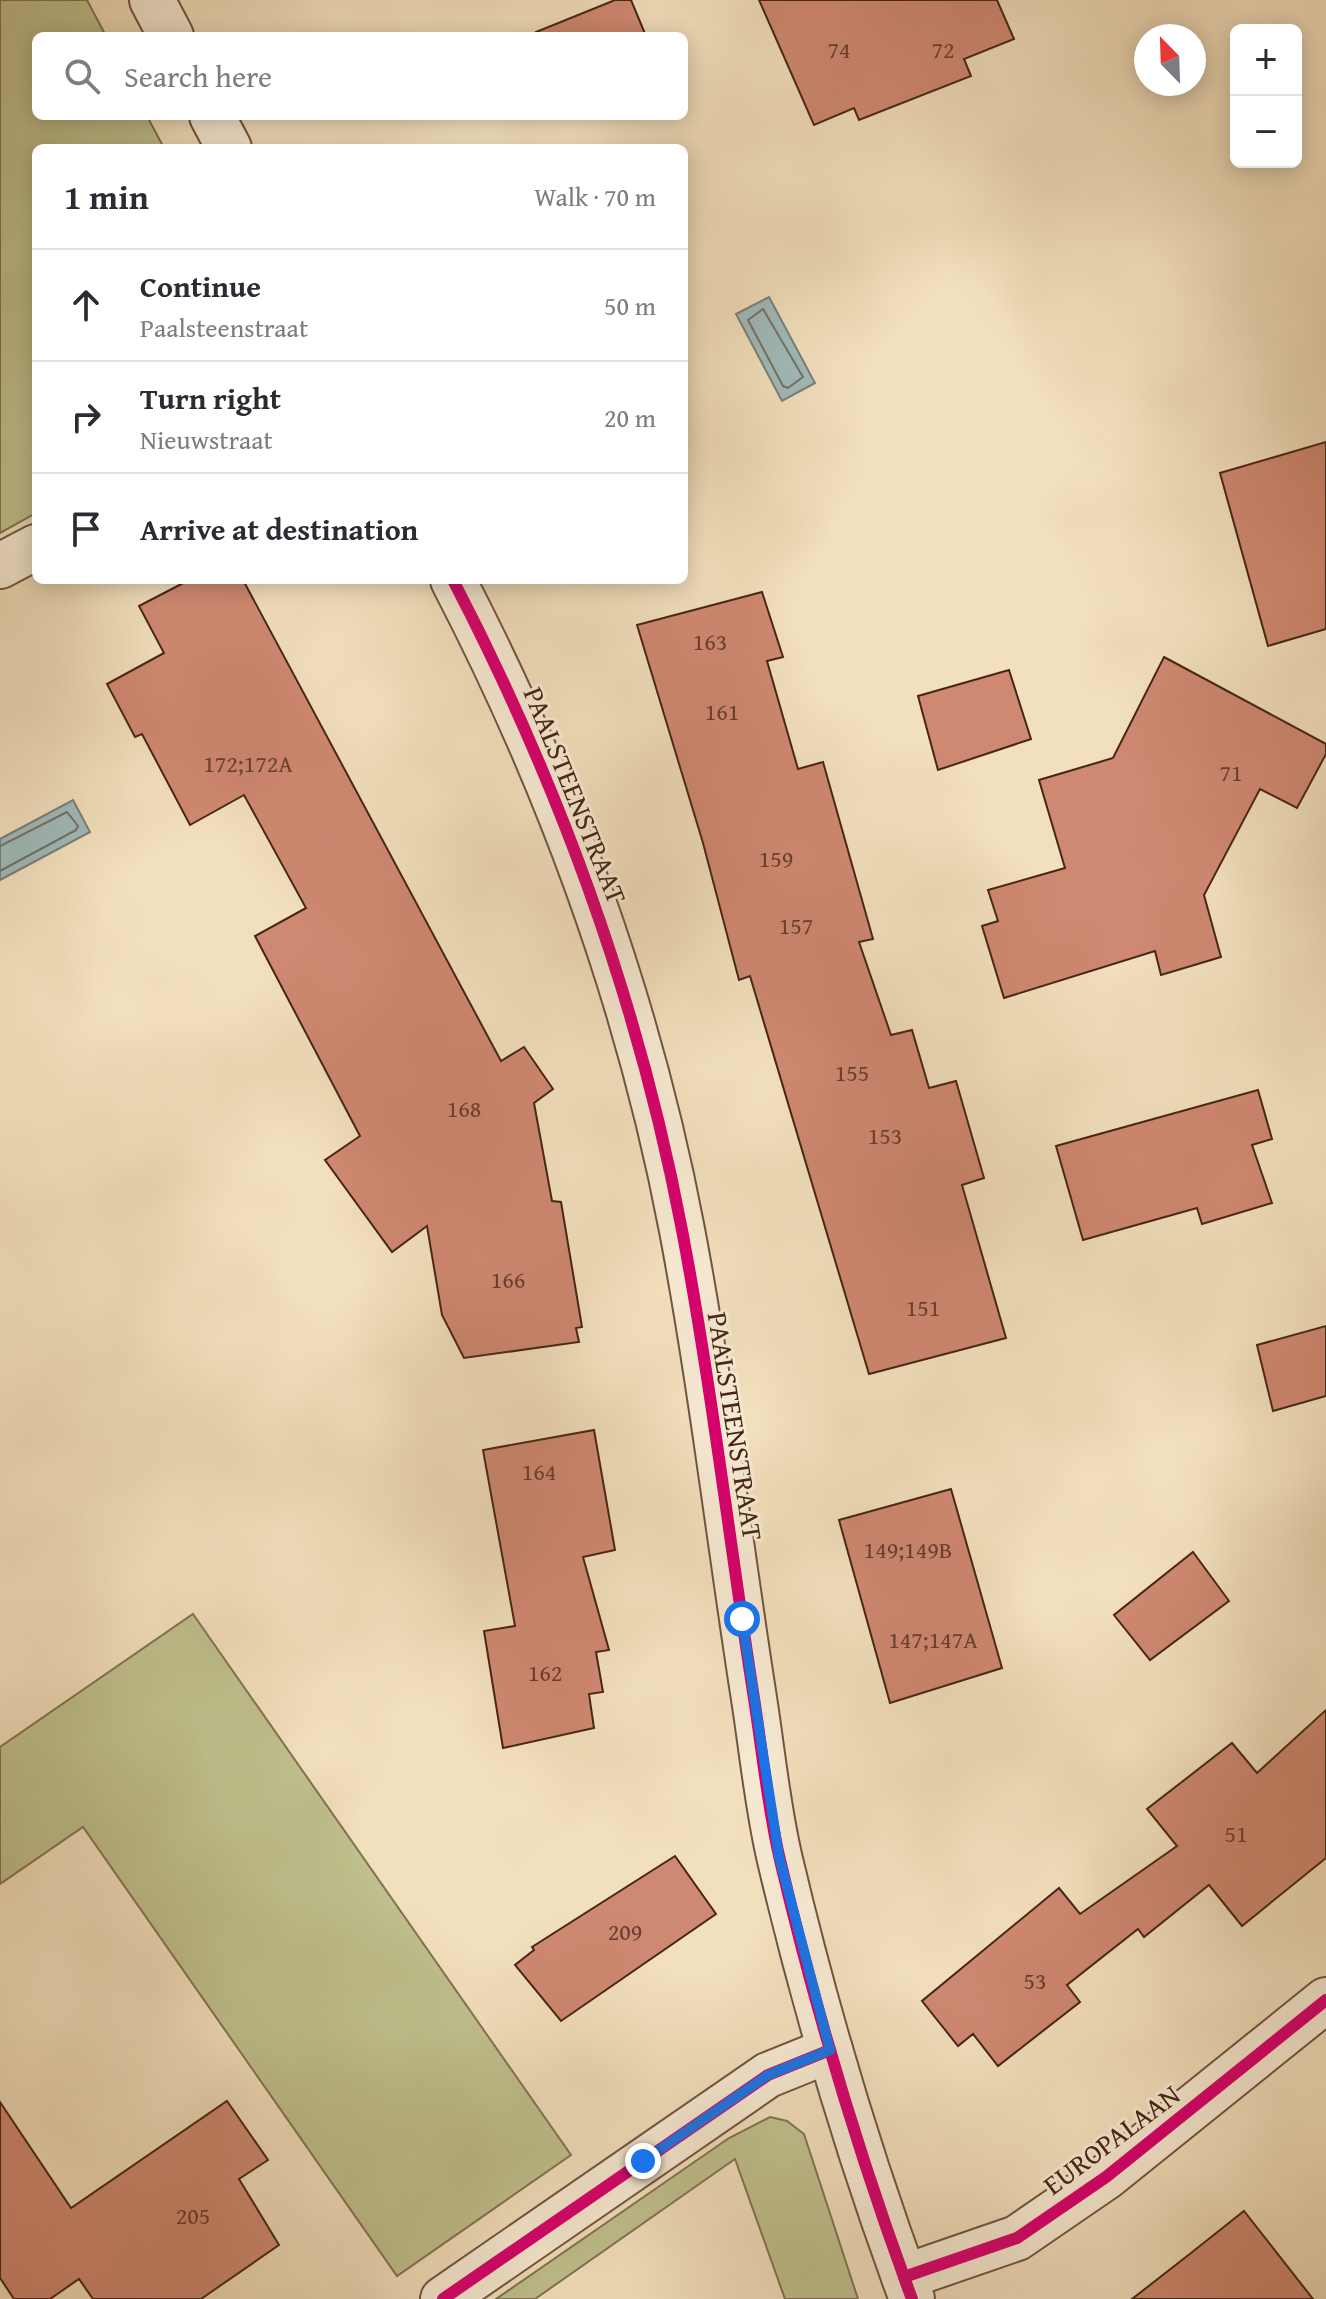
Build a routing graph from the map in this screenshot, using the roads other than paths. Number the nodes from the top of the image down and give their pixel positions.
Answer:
1 (214, 120) edge
2 (227, 144) edge
3 (32, 549) edge
4 (0, 566) edge
5 (455, 584) edge
6 (1326, 2000) edge
7 (830, 2050) junction
8 (908, 2288) edge
9 (443, 2299) edge

1 - 2 street
3 - 4 street
5 - 7 street, PAALSTEENSTRAAT
6 - 8 street, EUROPALAAN
7 - 8 street, PAALSTEENSTRAAT
7 - 9 street

